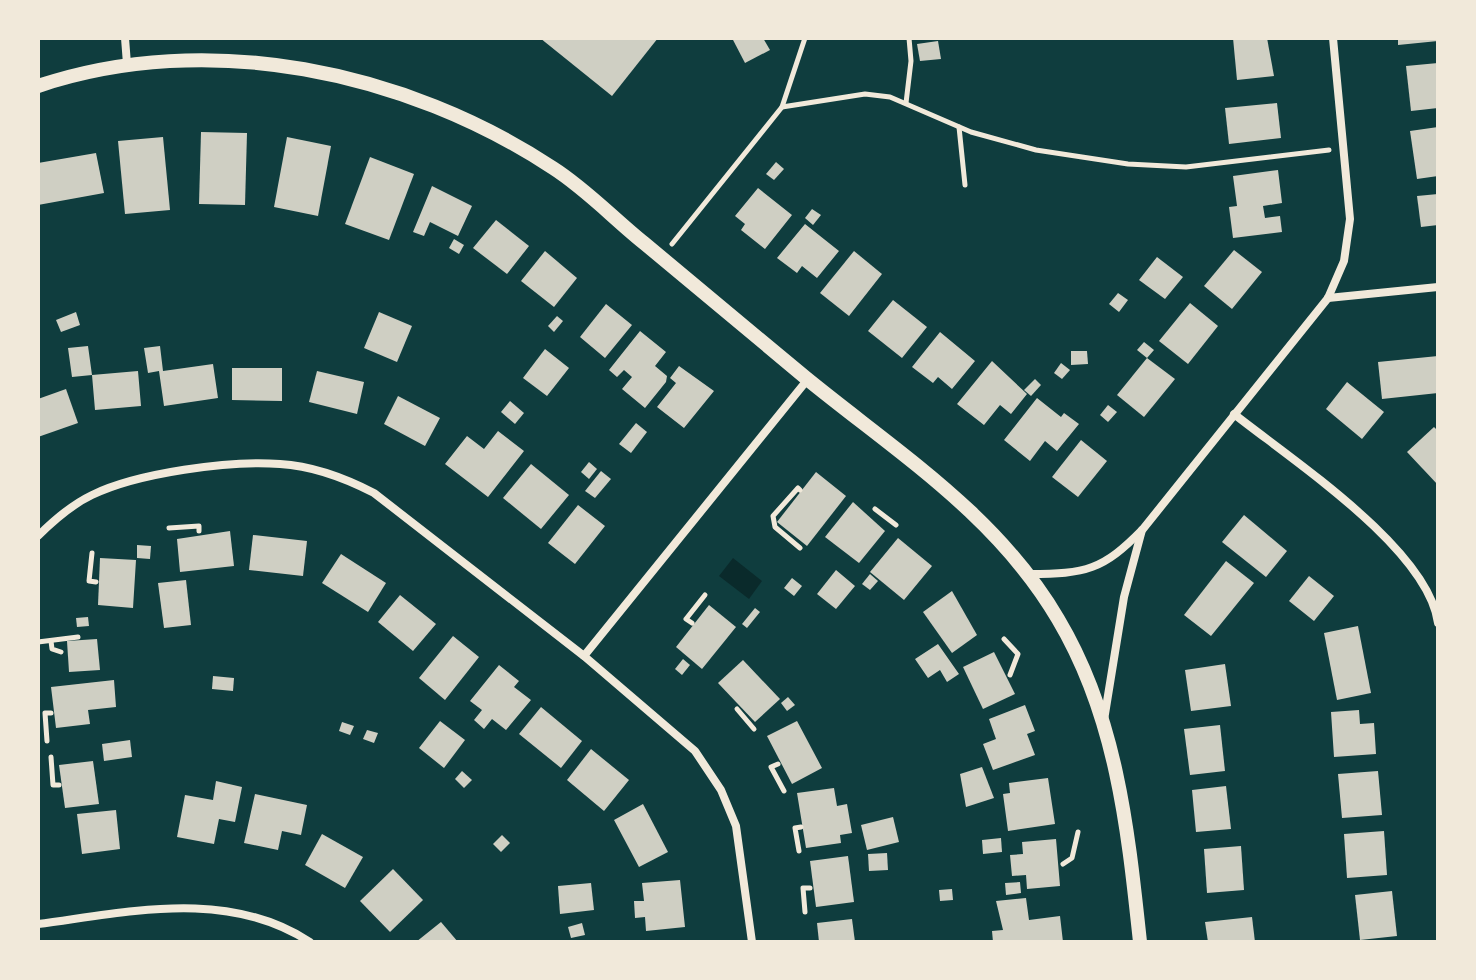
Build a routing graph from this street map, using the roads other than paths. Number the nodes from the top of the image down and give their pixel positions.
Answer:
1 (125, 38) edge
2 (1333, 38) edge
3 (127, 64) junction
4 (38, 86) edge
5 (1438, 287) edge
6 (1328, 298) junction
7 (808, 379) junction
8 (1234, 414) junction
9 (1143, 529) junction
10 (38, 536) edge
11 (1029, 574) junction
12 (1438, 623) edge
13 (584, 656) junction
14 (1104, 722) junction
15 (38, 924) edge
16 (310, 942) edge
17 (752, 942) edge
18 (1140, 942) edge

1 - 3 street
2 - 6 street
3 - 4 street
3 - 7 street
5 - 6 street
6 - 8 street
7 - 11 street
7 - 13 street
8 - 9 street
8 - 12 street
9 - 11 street
9 - 14 street
10 - 13 street
11 - 14 street
13 - 17 street
14 - 18 street
15 - 16 street

